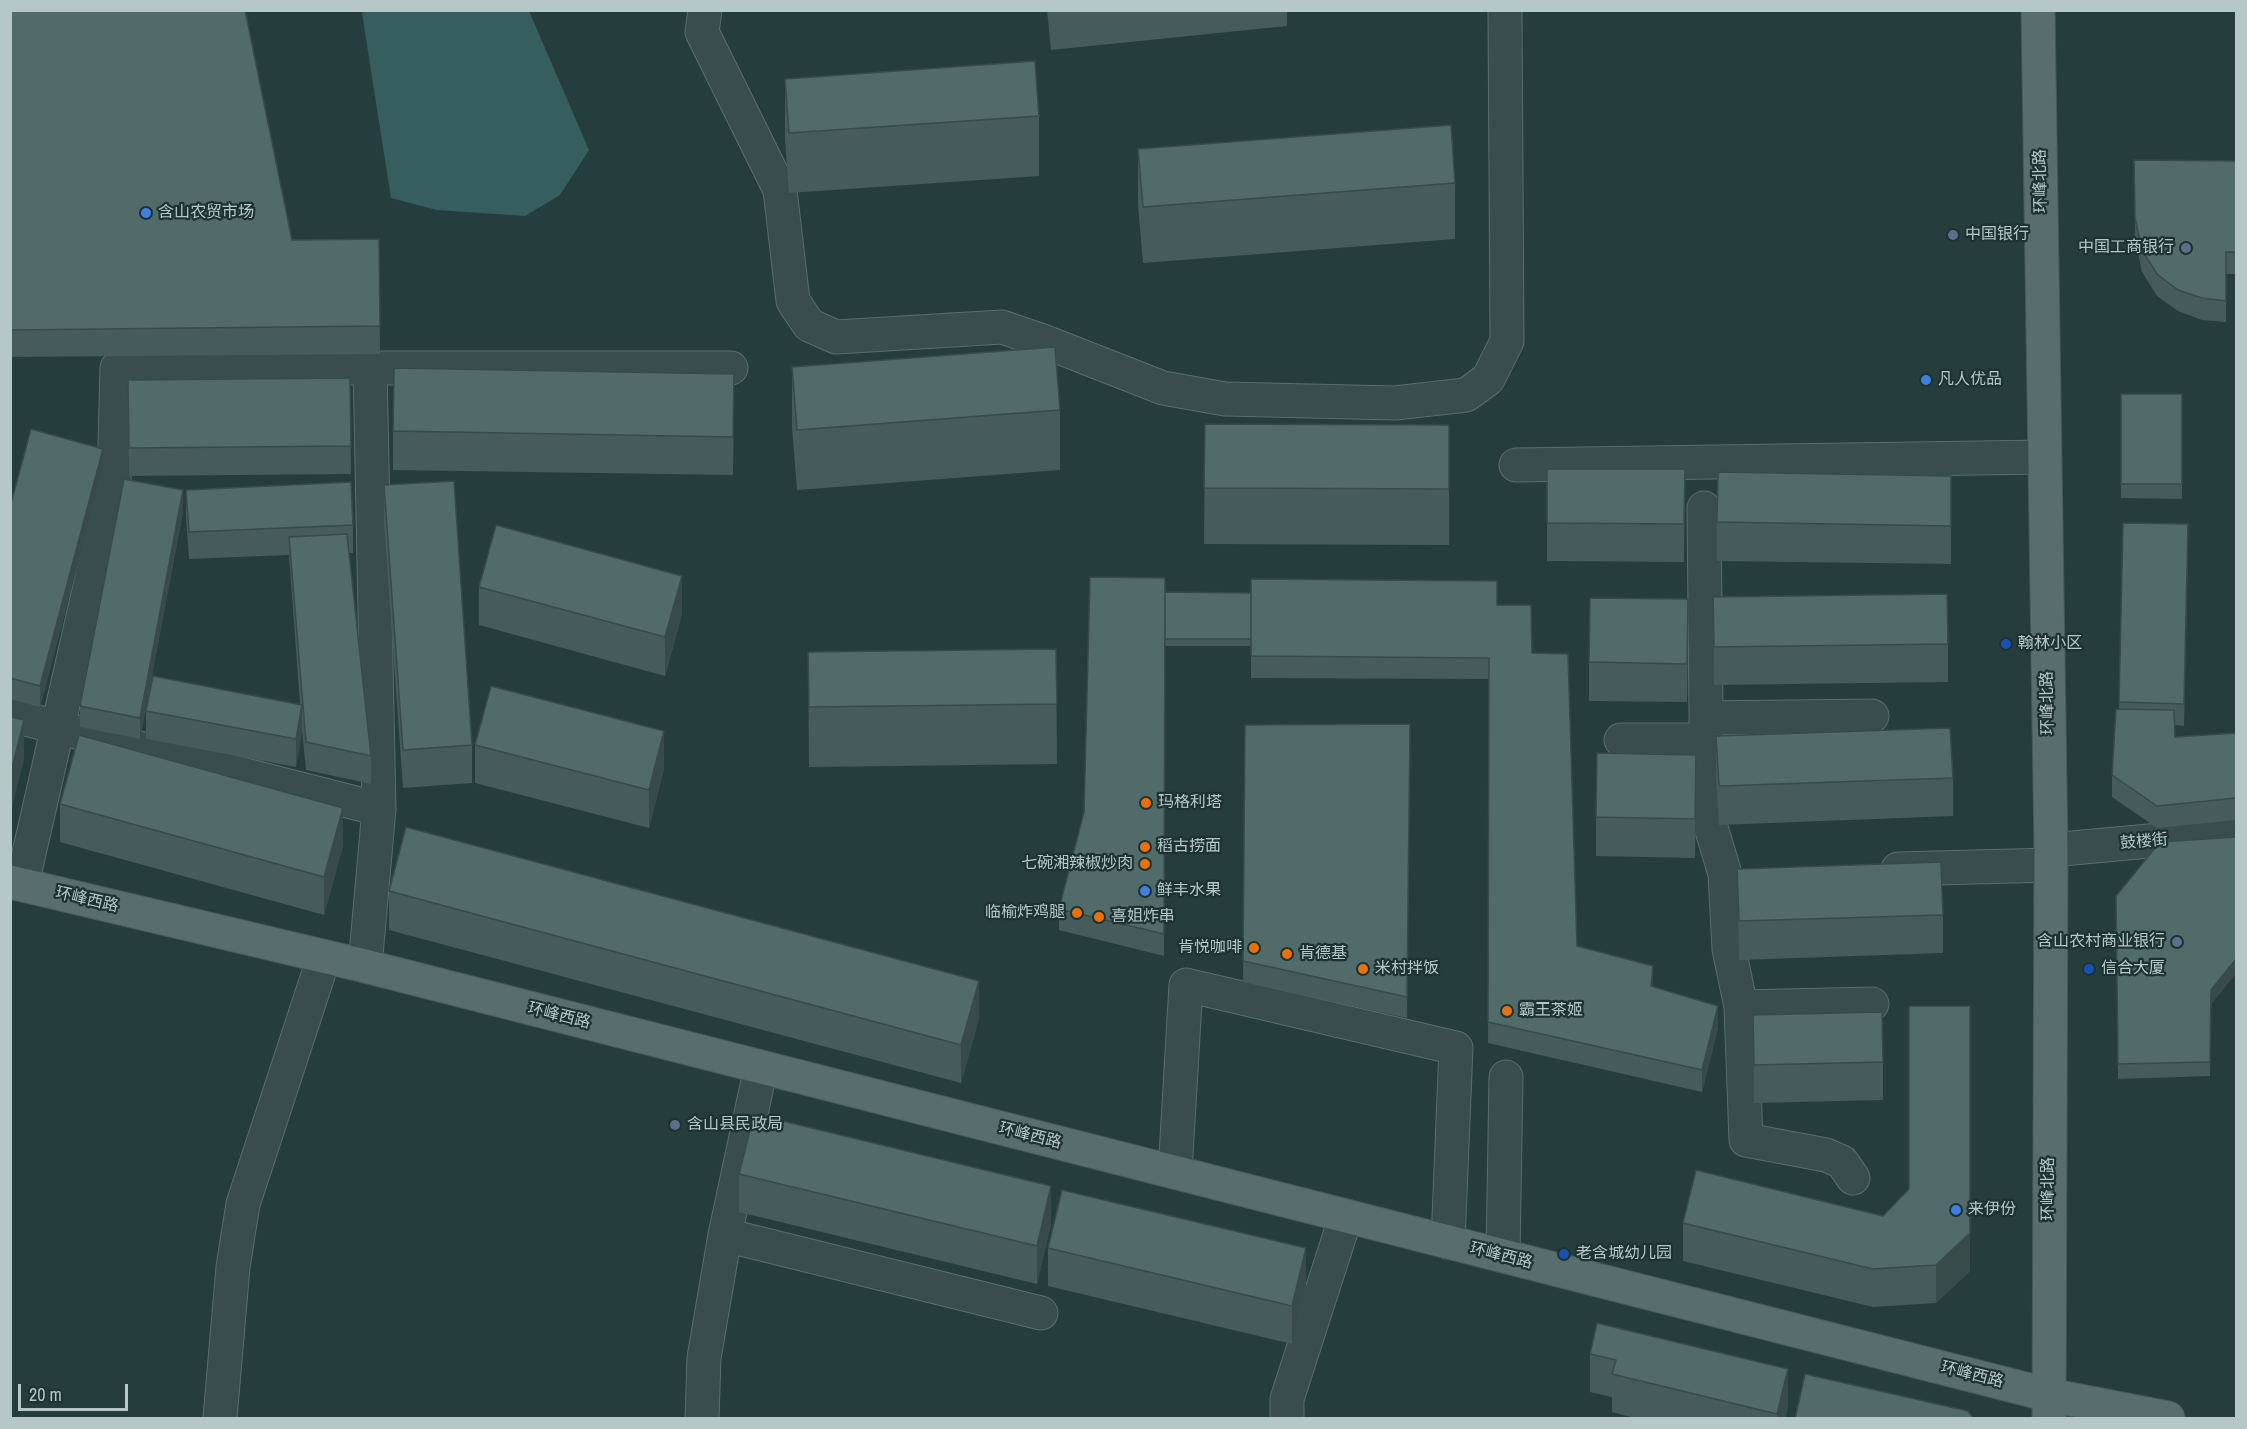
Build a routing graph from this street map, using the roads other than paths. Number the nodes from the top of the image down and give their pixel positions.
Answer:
1 (705, 10) edge
2 (1505, 10) edge
3 (2038, 10) edge
4 (370, 366) junction
5 (731, 368) dead end
6 (2044, 457) junction
7 (1516, 465) dead end
8 (1704, 508) dead end
9 (1704, 597) junction
10 (1740, 597) edge
11 (10, 715) edge
12 (1872, 717) dead end
13 (58, 726) junction
14 (1706, 729) junction
15 (1622, 740) dead end
16 (379, 809) junction
17 (2236, 833) edge
18 (2051, 857) junction
19 (1864, 870) edge
20 (1760, 873) edge
21 (1725, 874) junction
22 (16, 883) edge
23 (324, 957) junction
24 (365, 966) junction
25 (1872, 1004) dead end
26 (1741, 1007) junction
27 (761, 1067) junction
28 (1506, 1077) dead end
29 (1175, 1172) junction
30 (1853, 1178) dead end
31 (1346, 1216) junction
32 (725, 1234) junction
33 (1448, 1242) junction
34 (1503, 1256) junction
35 (1041, 1313) dead end
36 (2049, 1407) edge
37 (220, 1419) edge
38 (702, 1419) edge
39 (1287, 1419) edge
40 (2168, 1419) edge

1 - 2 street
3 - 6 main road, 环峰北路
4 - 5 street
4 - 13 street
4 - 16 street
6 - 7 street
6 - 18 main road, 环峰北路
8 - 9 street
9 - 10 street
9 - 14 street
11 - 13 street
12 - 14 street
13 - 16 street
13 - 22 street
14 - 15 street
14 - 21 street
16 - 24 street
17 - 18 street, 鼓楼街
18 - 19 street, 鼓楼街
18 - 36 main road, 环峰北路
20 - 21 street
21 - 26 street
22 - 23 main road, 环峰西路
23 - 24 main road, 环峰西路
23 - 37 street
24 - 27 main road, 环峰西路
25 - 26 street
26 - 30 street
27 - 29 main road, 环峰西路
27 - 32 street
28 - 34 street
29 - 31 main road, 环峰西路
29 - 33 street
31 - 33 main road, 环峰西路
31 - 39 street
32 - 35 street
32 - 38 street
33 - 34 main road, 环峰西路
34 - 36 main road, 环峰西路
36 - 40 main road, 环峰西路

